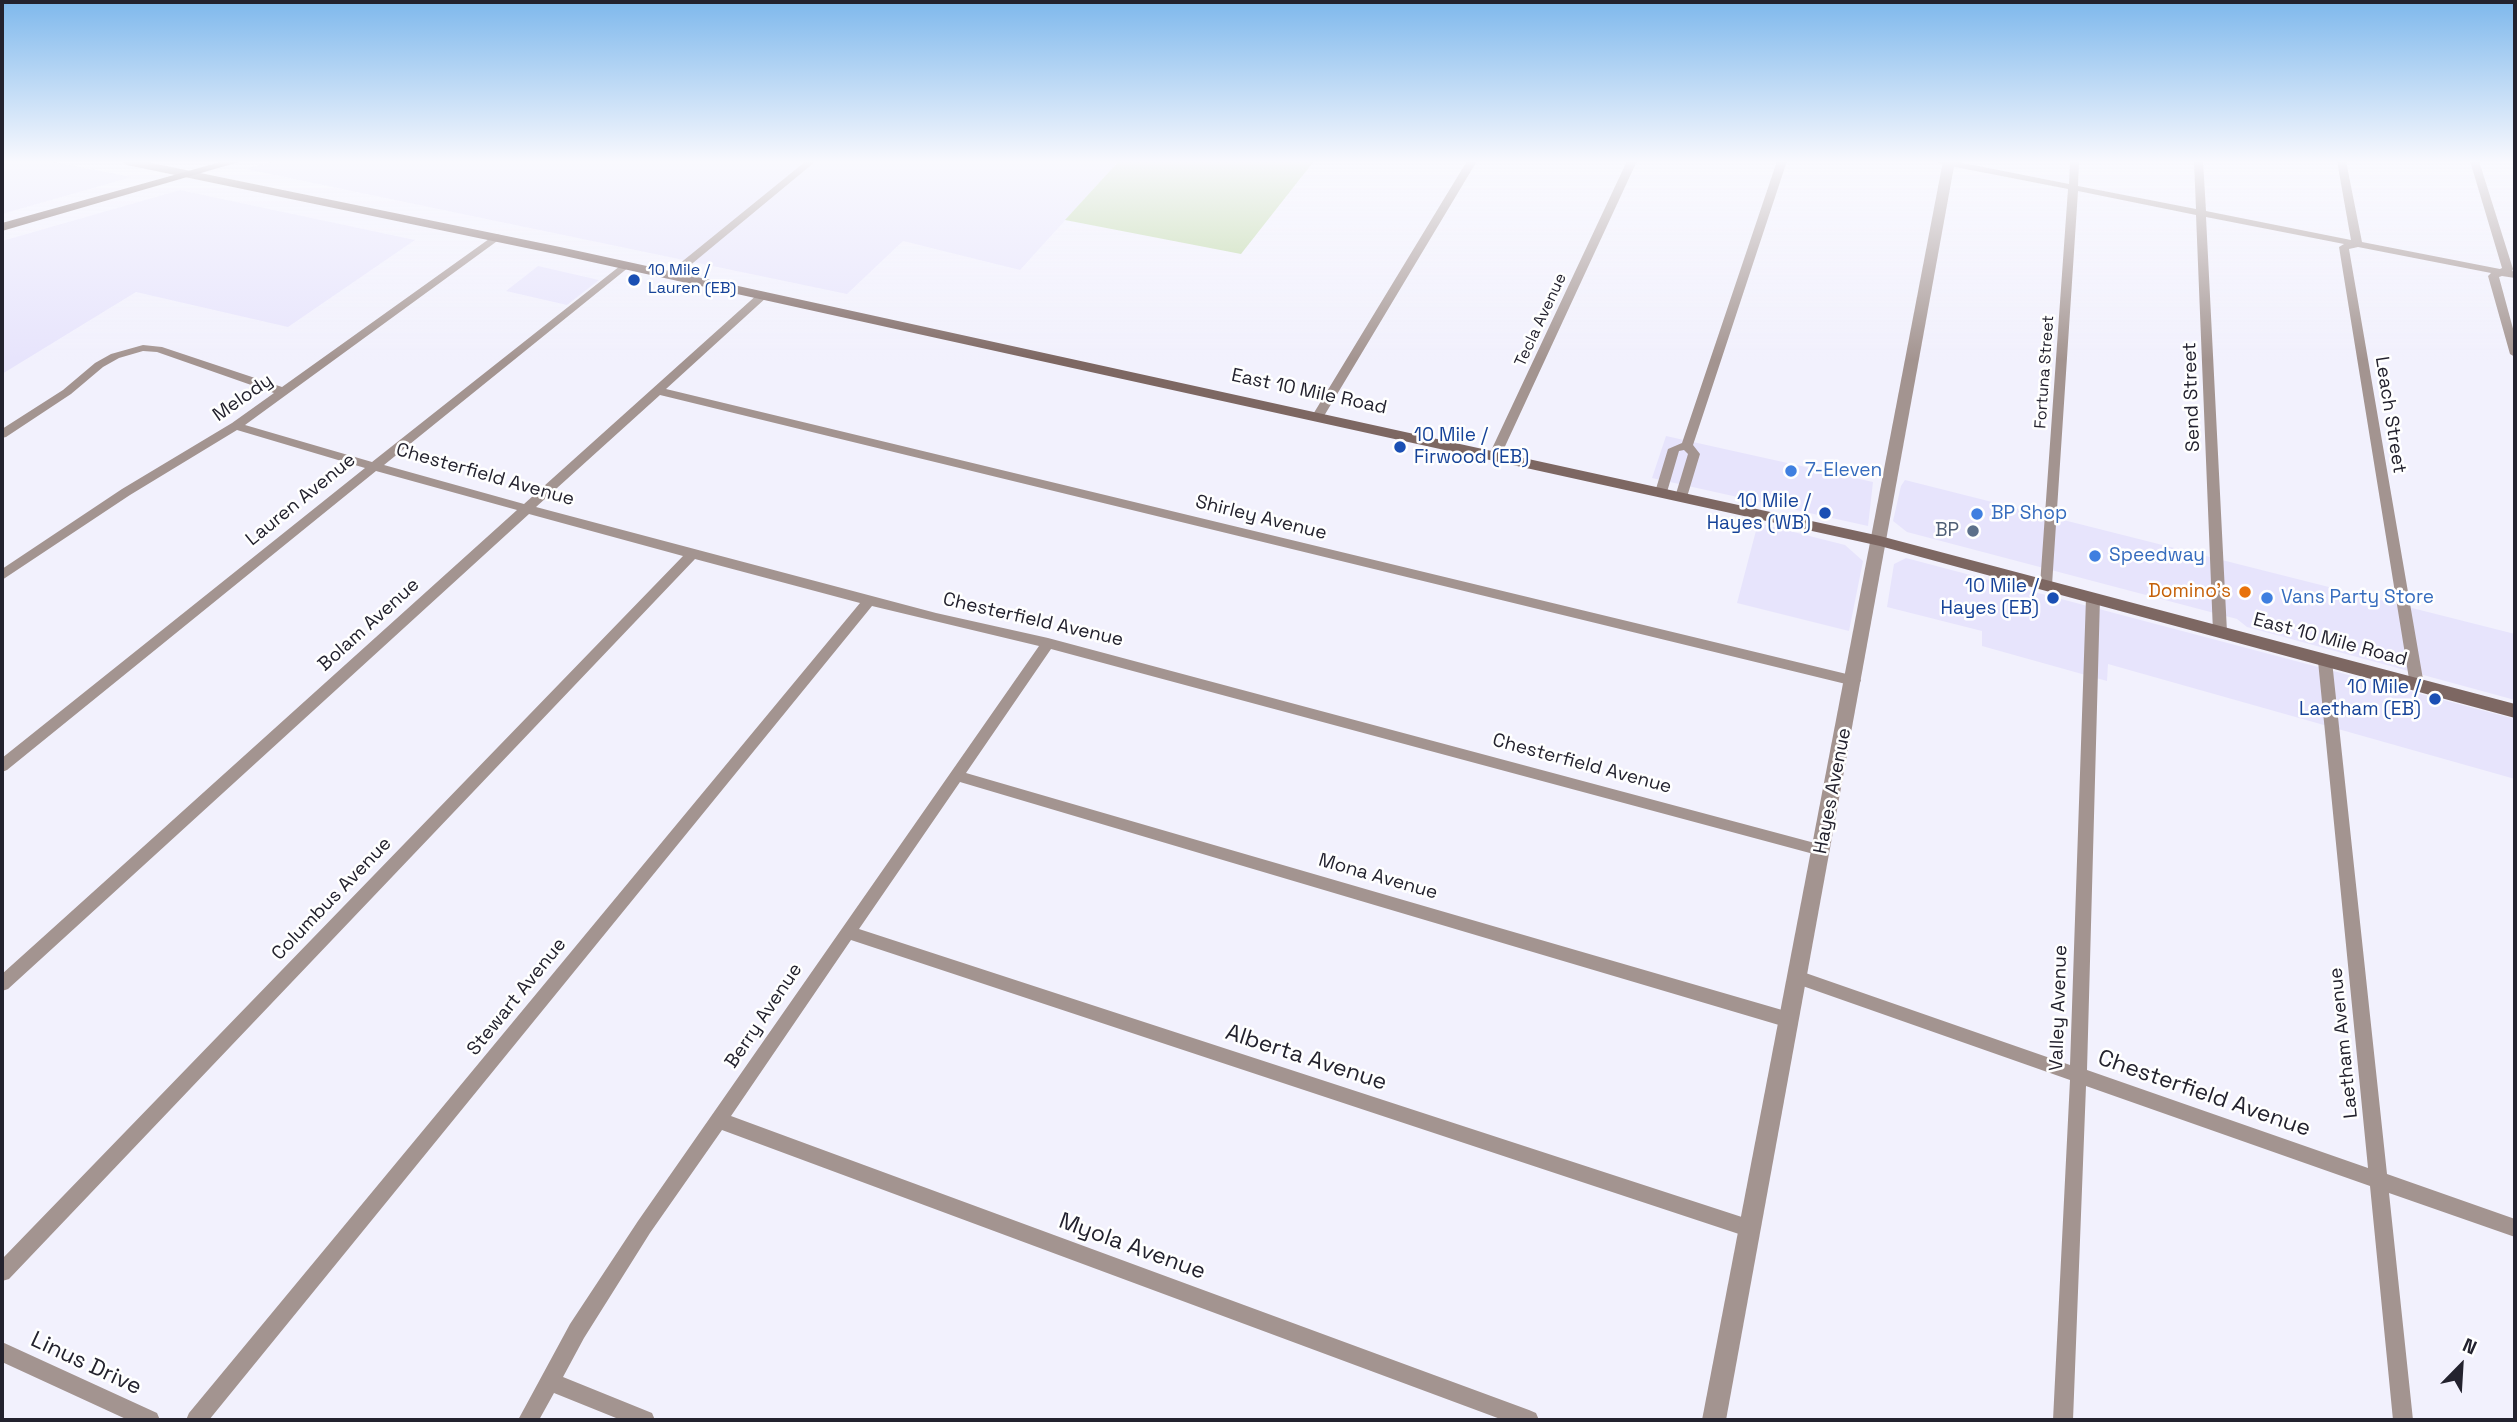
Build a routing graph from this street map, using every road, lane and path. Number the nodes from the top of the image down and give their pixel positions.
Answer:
1 (449, 227) edge
2 (730, 227) edge
3 (1432, 227) edge
4 (1601, 227) edge
5 (1760, 227) edge
6 (1934, 227) edge
7 (2070, 227) edge
8 (2203, 227) edge
9 (2271, 227) edge
10 (2354, 227) edge
11 (2495, 227) edge
12 (496, 237) junction
13 (2357, 244) junction
14 (625, 265) junction
15 (2502, 272) junction
16 (672, 275) junction
17 (2515, 275) edge
18 (763, 295) junction
19 (2515, 354) edge
20 (659, 391) junction
21 (284, 392) junction
22 (1318, 416) junction
23 (236, 426) junction
24 (2, 434) edge
25 (1687, 445) junction
26 (1495, 455) junction
27 (374, 466) junction
28 (1661, 492) junction
29 (1681, 497) junction
30 (527, 509) junction
31 (1880, 541) junction
32 (692, 554) junction
33 (2, 575) edge
34 (2046, 585) junction
35 (2094, 598) junction
36 (869, 601) junction
37 (2220, 632) junction
38 (1048, 643) junction
39 (2325, 661) junction
40 (1854, 681) junction
41 (2417, 685) junction
42 (2515, 711) edge
43 (2, 766) edge
44 (955, 775) junction
45 (1821, 850) junction
46 (847, 932) junction
47 (1797, 977) junction
48 (2, 984) edge
49 (1789, 1020) junction
50 (2078, 1074) junction
51 (719, 1120) junction
52 (2379, 1180) junction
53 (2515, 1228) edge
54 (1751, 1229) junction
55 (2, 1272) edge
56 (2, 1352) edge
57 (549, 1381) junction
58 (150, 1420) edge
59 (197, 1420) edge
60 (528, 1420) edge
61 (645, 1420) edge
62 (1529, 1420) edge
63 (1714, 1420) edge
64 (2063, 1420) edge
65 (2403, 1420) edge

1 - 12 main road, East 10 Mile Road
2 - 16 street
3 - 22 street
4 - 26 street, Tecla Avenue
5 - 25 street
6 - 31 street, Hayes Avenue
7 - 34 street, Fortuna Street
8 - 37 street, Send Street
9 - 13 street
10 - 13 street
11 - 15 street
12 - 14 main road, East 10 Mile Road
12 - 21 street, Melody
13 - 15 street
13 - 41 street, Leach Street
14 - 16 main road, East 10 Mile Road
14 - 27 street, Lauren Avenue
15 - 17 street
15 - 19 street
16 - 18 main road, East 10 Mile Road
18 - 20 street, Bolam Avenue
18 - 22 main road, East 10 Mile Road
20 - 30 street, Bolam Avenue
20 - 40 street, Shirley Avenue
21 - 23 street, Melody
21 - 24 street
22 - 26 main road, East 10 Mile Road
23 - 27 street, Chesterfield Avenue
23 - 33 street, Melody
25 - 28 street
25 - 29 street
26 - 28 main road, East 10 Mile Road
27 - 30 street, Chesterfield Avenue
27 - 43 street, Lauren Avenue
28 - 29 main road, East 10 Mile Road
29 - 31 main road, East 10 Mile Road
30 - 32 street, Chesterfield Avenue
30 - 48 street, Bolam Avenue
31 - 34 main road, East 10 Mile Road
31 - 40 street, Hayes Avenue
32 - 36 street, Chesterfield Avenue
32 - 55 street, Columbus Avenue
34 - 35 main road, East 10 Mile Road
35 - 37 main road, East 10 Mile Road
35 - 50 street, Valley Avenue
36 - 38 street, Chesterfield Avenue
36 - 59 street, Stewart Avenue
37 - 39 main road, East 10 Mile Road
38 - 44 street, Berry Avenue
38 - 45 street, Chesterfield Avenue
39 - 41 main road, East 10 Mile Road
39 - 52 street, Laetham Avenue
40 - 45 street, Hayes Avenue
41 - 42 main road, East 10 Mile Road
44 - 46 street, Berry Avenue
44 - 49 street, Mona Avenue
45 - 47 street, Hayes Avenue
46 - 51 street, Berry Avenue
46 - 54 street, Alberta Avenue
47 - 49 street, Hayes Avenue
47 - 50 street, Chesterfield Avenue
49 - 54 street, Hayes Avenue
50 - 52 street, Chesterfield Avenue
50 - 64 street, Valley Avenue
51 - 57 street, Berry Avenue
51 - 62 street, Myola Avenue
52 - 53 street, Chesterfield Avenue
52 - 65 street, Laetham Avenue
54 - 63 street, Hayes Avenue
56 - 58 street, Linus Drive
57 - 60 street, Berry Avenue
57 - 61 street

